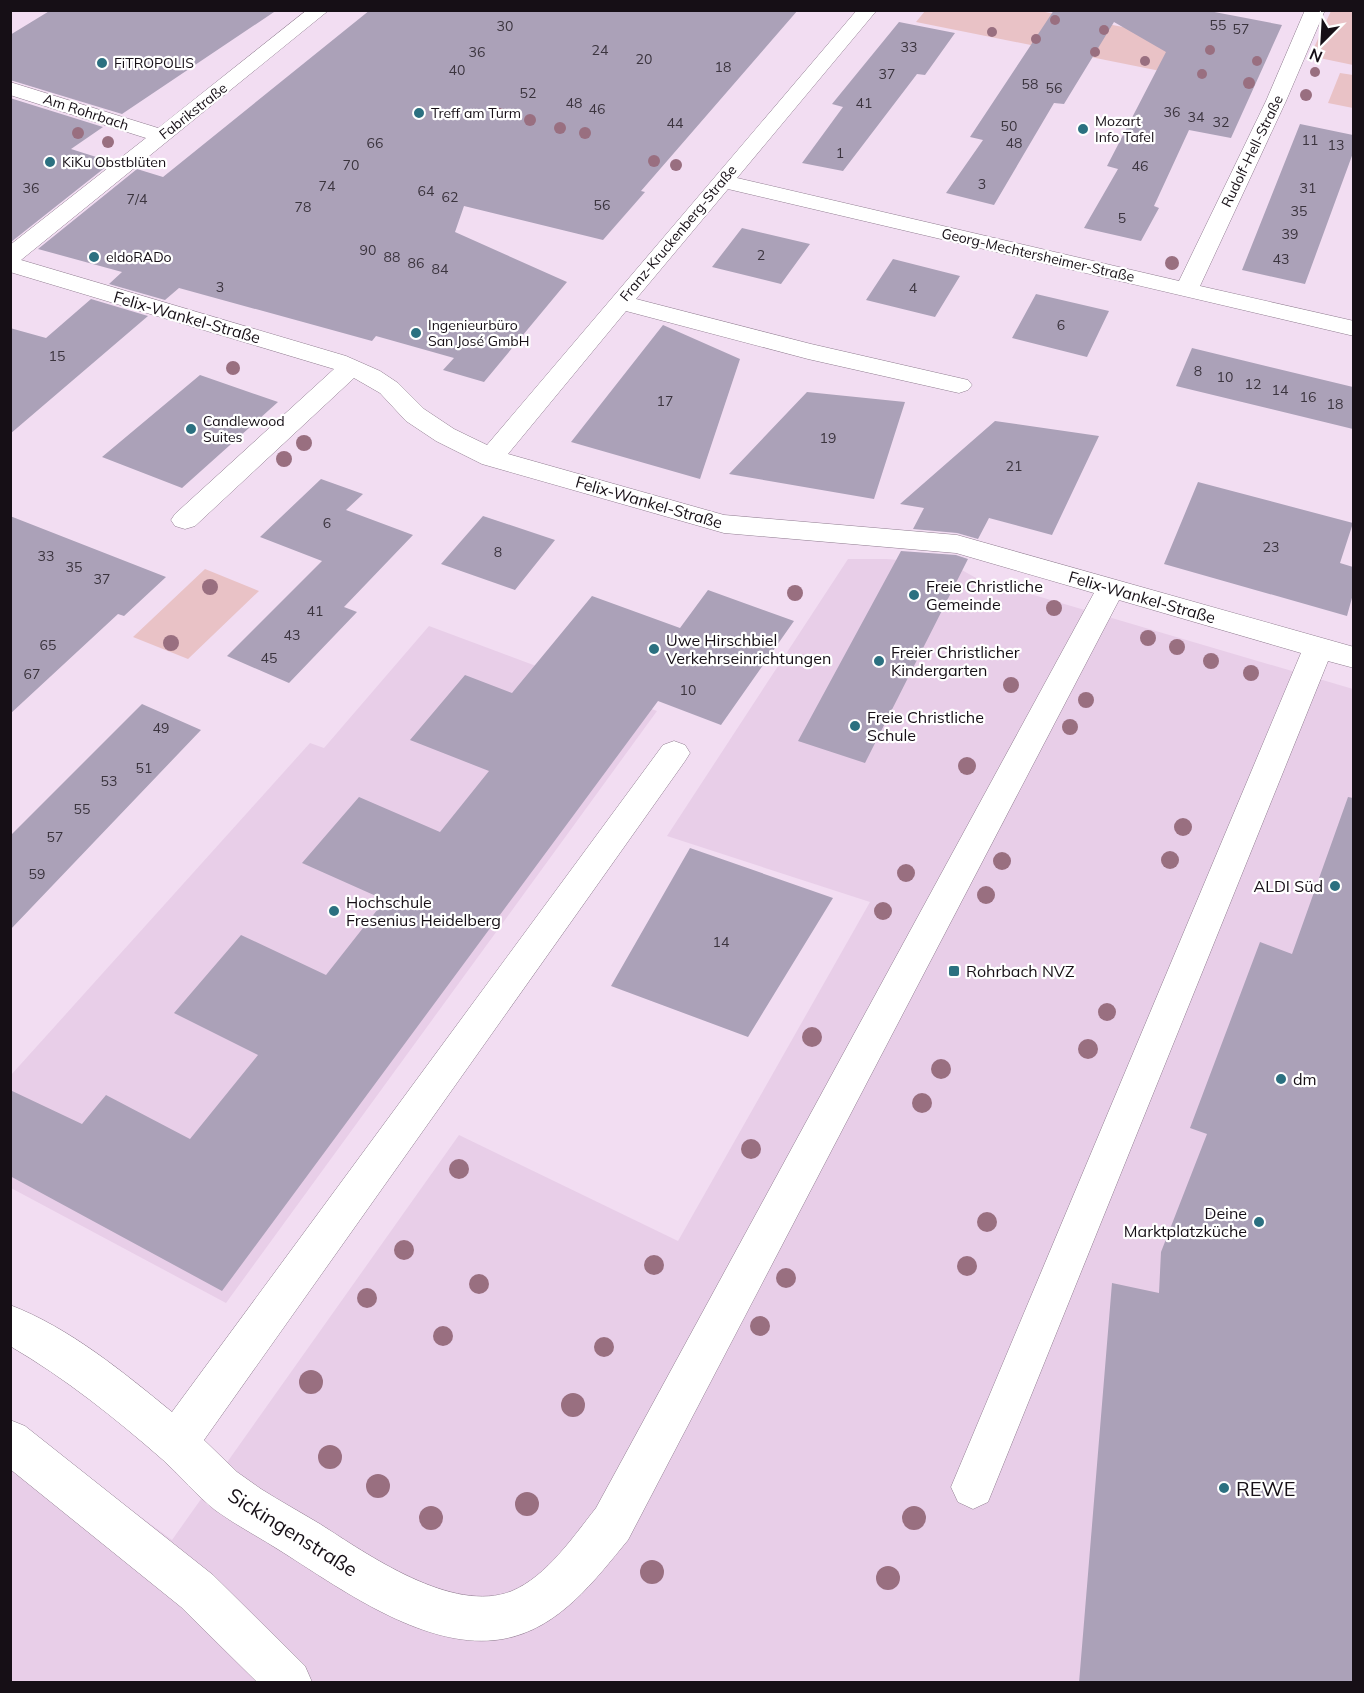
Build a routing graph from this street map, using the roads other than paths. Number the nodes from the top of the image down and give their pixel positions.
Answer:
1 (320, 10) edge
2 (868, 10) edge
3 (1315, 10) edge
4 (10, 88) edge
5 (161, 136) junction
6 (723, 181) junction
7 (10, 257) edge
8 (10, 264) edge
9 (1186, 290) junction
10 (620, 302) junction
11 (1353, 329) edge
12 (351, 367) junction
13 (959, 385) dead end
14 (491, 458) junction
15 (185, 520) dead end
16 (1111, 588) junction
17 (1318, 648) junction
18 (1353, 658) edge
19 (674, 753) dead end
20 (10, 1324) edge
21 (10, 1441) edge
22 (176, 1443) junction
23 (973, 1486) dead end
24 (289, 1683) edge

1 - 5 street, Fabrikstraße
2 - 6 street, Franz-Kruckenberg-Straße
3 - 9 street, Rudolf-Hell-Straße
4 - 5 street, Am Rohrbach
5 - 7 street, Fabrikstraße
6 - 9 street, Georg-Mechtersheimer-Straße
6 - 10 street, Franz-Kruckenberg-Straße
8 - 12 street, Felix-Wankel-Straße
9 - 11 street, Georg-Mechtersheimer-Straße
10 - 13 street
10 - 14 street, Franz-Kruckenberg-Straße
12 - 14 street, Felix-Wankel-Straße
12 - 15 street
14 - 16 street, Felix-Wankel-Straße
16 - 17 street, Felix-Wankel-Straße
16 - 22 street, Sickingenstraße
17 - 18 street, Felix-Wankel-Straße
17 - 23 street
19 - 22 street
20 - 22 street, Sickingenstraße
21 - 24 street

